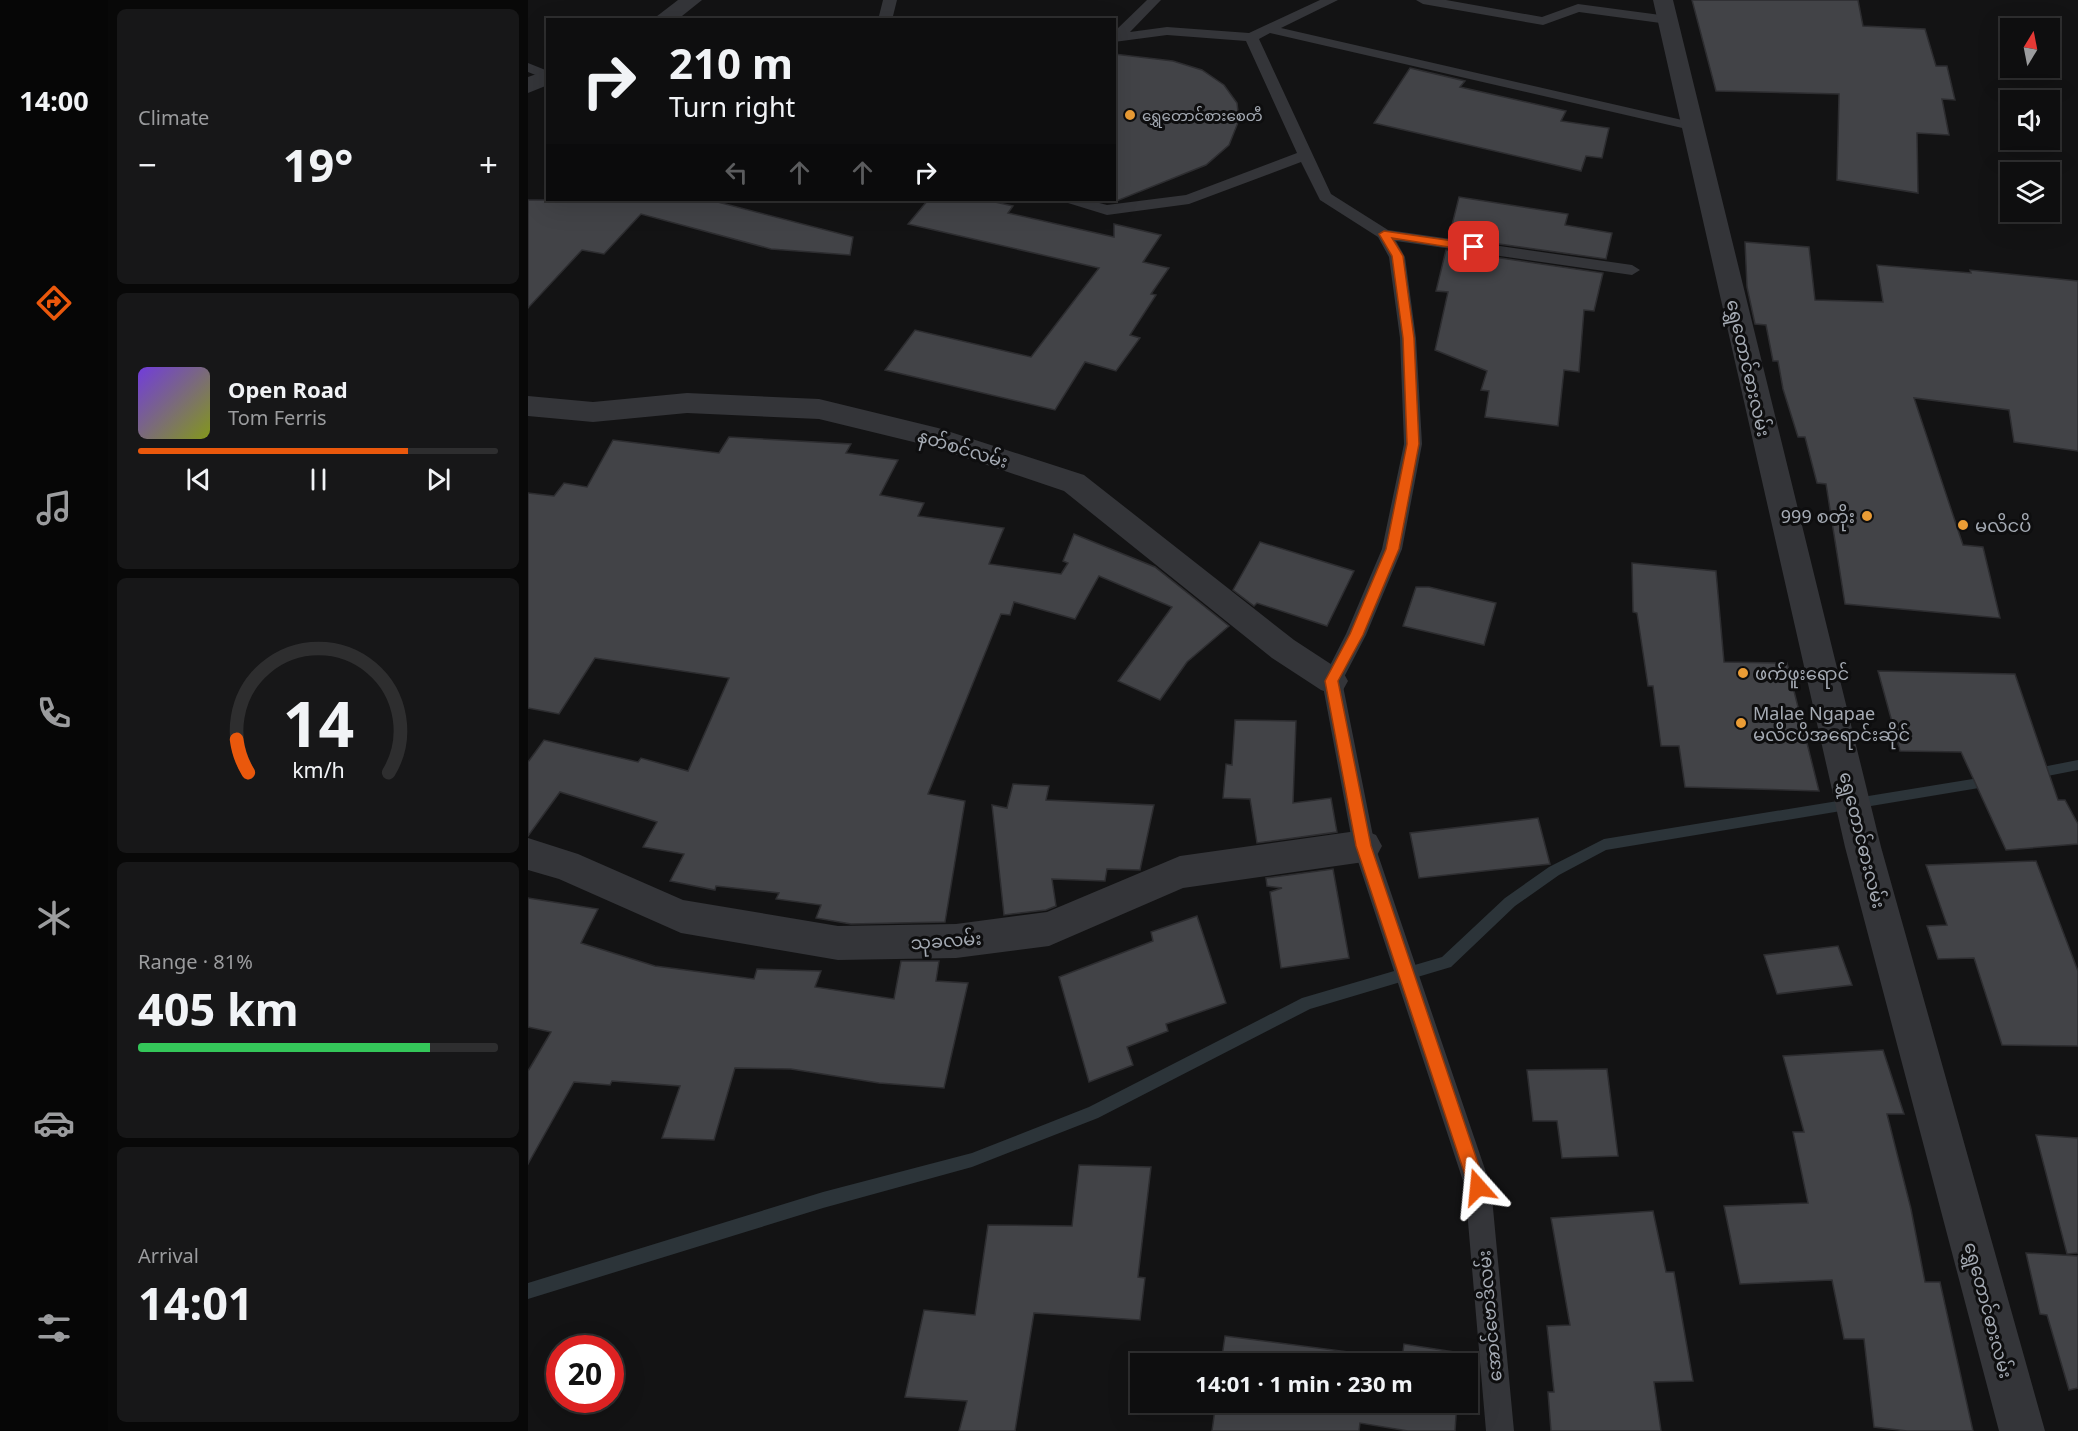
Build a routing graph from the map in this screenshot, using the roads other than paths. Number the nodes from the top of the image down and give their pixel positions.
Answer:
1 (692, 0) edge
2 (890, 0) edge
3 (1154, 0) edge
4 (1331, 0) edge
5 (1423, 0) edge
6 (1577, 4) edge
7 (1666, 10) edge
8 (665, 18) edge
9 (886, 18) edge
10 (1268, 29) junction
11 (1116, 37) edge
12 (1251, 37) junction
13 (528, 67) edge
14 (546, 75) edge
15 (546, 77) edge
16 (528, 86) edge
17 (1691, 126) junction
18 (1304, 156) junction
19 (1076, 201) edge
20 (1384, 234) junction
21 (1632, 270) dead end
22 (528, 406) edge
23 (1332, 681) junction
24 (1364, 846) junction
25 (528, 854) edge
26 (1500, 1431) edge
27 (2022, 1431) edge

1 - 8 street
2 - 9 lane
3 - 11 lane
4 - 10 lane
5 - 6 lane
6 - 7 lane
7 - 17 street, ရွှေတောင်ဓားလမ်း
10 - 12 lane
10 - 17 lane
11 - 12 lane
12 - 18 lane
13 - 14 lane
15 - 16 street
17 - 27 street, ရွှေတောင်ဓားလမ်း
18 - 19 lane
18 - 20 lane
20 - 21 lane
20 - 23 lane
22 - 23 street, နတ်စင်လမ်း
23 - 24 lane, အောင်ဗောဒိလမ်း
24 - 25 street, သုခလမ်း
24 - 26 lane, အောင်ဗောဒိလမ်း

